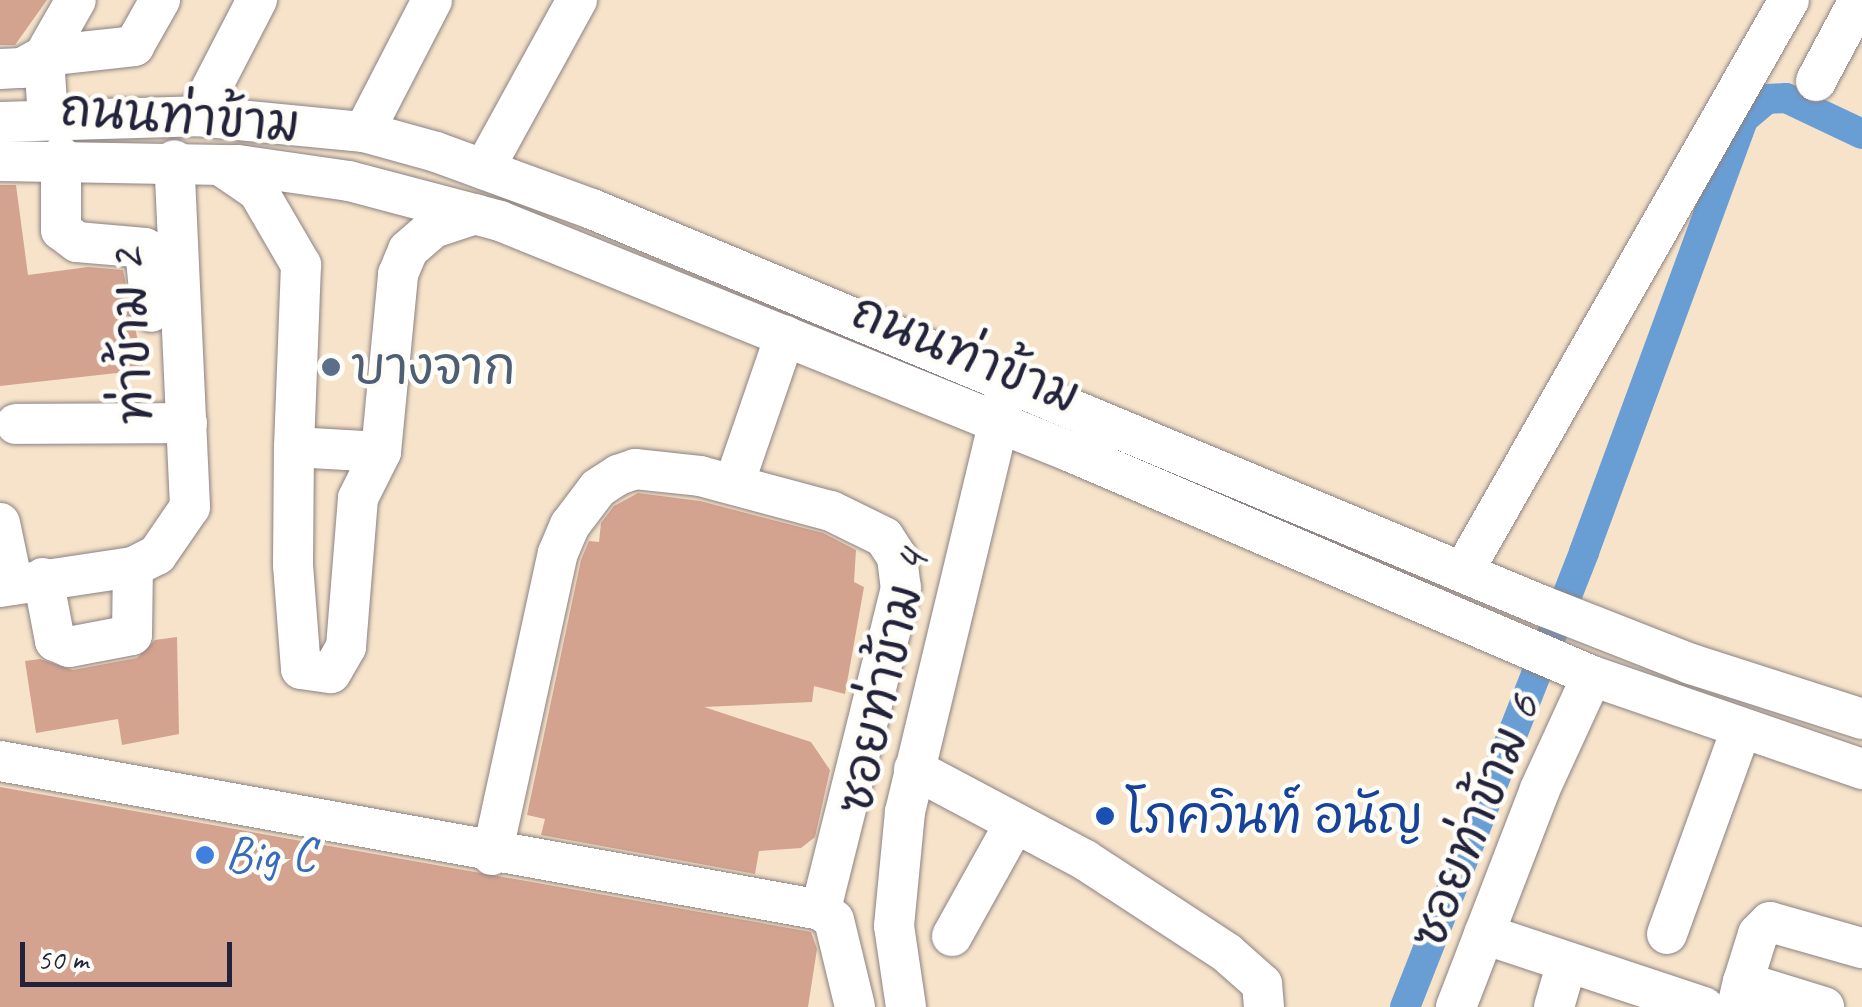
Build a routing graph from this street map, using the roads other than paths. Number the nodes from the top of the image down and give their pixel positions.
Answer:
1 (76, 0) edge
2 (160, 0) edge
3 (257, 0) edge
4 (432, 0) edge
5 (578, 0) edge
6 (1789, 0) edge
7 (1860, 0) edge
8 (44, 56) junction
9 (0, 69) edge
10 (1816, 81) dead end
11 (197, 116) junction
12 (0, 122) edge
13 (364, 132) junction
14 (54, 139) junction
15 (174, 160) junction
16 (0, 161) edge
17 (217, 163) junction
18 (484, 170) junction
19 (476, 214) junction
20 (151, 312) dead end
21 (785, 336) junction
22 (1009, 383) junction
23 (996, 422) junction
24 (187, 423) junction
25 (16, 424) dead end
26 (294, 447) junction
27 (381, 452) junction
28 (734, 484) junction
29 (0, 524) edge
30 (132, 567) junction
31 (1462, 572) junction
32 (19, 583) edge
33 (1581, 672) junction
34 (1862, 719) edge
35 (1741, 730) junction
36 (0, 760) edge
37 (914, 769) junction
38 (1862, 769) edge
39 (1015, 824) junction
40 (492, 855) junction
41 (827, 915) junction
42 (1484, 934) junction
43 (1667, 934) dead end
44 (952, 936) dead end
45 (1862, 948) edge
46 (1568, 962) junction
47 (1740, 994) edge
48 (1644, 998) edge
49 (824, 1007) edge
50 (855, 1007) edge
51 (906, 1007) edge
52 (1264, 1007) edge
53 (1456, 1007) edge
54 (1554, 1007) edge
55 (1704, 1007) edge
56 (1824, 1007) edge

1 - 8 street
2 - 8 street
3 - 11 street
4 - 13 street
5 - 18 street
6 - 31 street
7 - 10 street
8 - 9 street
8 - 14 street
11 - 13 street, ถนนท่าข้าม
11 - 14 street, ถนนท่าข้าม
12 - 14 street, ถนนท่าข้าม
13 - 18 street, ถนนท่าข้าม
14 - 15 street, ถนนท่าข้าม
14 - 16 street, ถนนท่าข้าม
14 - 20 street
15 - 17 street, ถนนท่าข้าม
15 - 24 street, ท่าข้าม 2
17 - 19 street, ถนนท่าข้าม
17 - 26 street
18 - 22 street, ถนนท่าข้าม
19 - 21 street, ถนนท่าข้าม
19 - 27 street
21 - 23 street, ถนนท่าข้าม
21 - 28 street
22 - 23 street, ซอยท่าข้าม 4
22 - 31 street, ถนนท่าข้าม
23 - 33 street, ถนนท่าข้าม
23 - 37 street, ซอยท่าข้าม 4
24 - 25 street
24 - 30 street, ท่าข้าม 2
26 - 27 street
26 - 27 street
28 - 40 street
28 - 41 street
29 - 32 street
30 - 32 street
30 - 32 street
31 - 34 street, ถนนท่าข้าม
33 - 35 street, ถนนท่าข้าม
33 - 42 street, ซอยท่าข้าม 6
35 - 38 street, ถนนท่าข้าม
35 - 43 street
36 - 40 street
37 - 39 street
37 - 51 street, ซอยท่าข้าม 4
39 - 44 street
39 - 52 street
40 - 41 street
41 - 49 street
41 - 50 street
42 - 46 street
42 - 53 street, ซอยท่าข้าม 6
45 - 47 street
46 - 48 street
46 - 54 street
47 - 56 street
48 - 55 street

